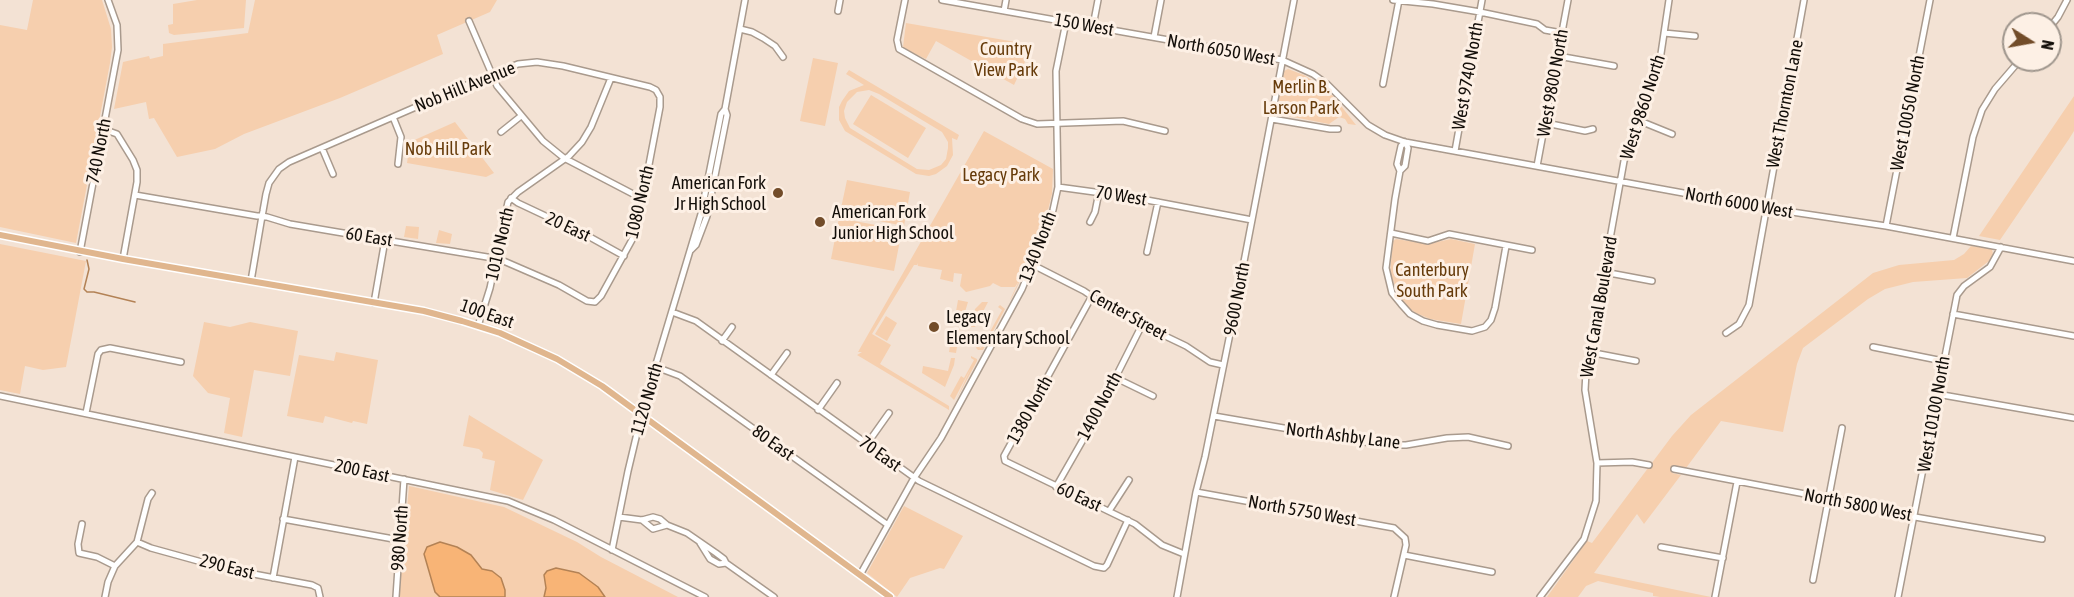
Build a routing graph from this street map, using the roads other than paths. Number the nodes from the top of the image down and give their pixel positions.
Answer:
1 (108, 0) edge
2 (745, 0) edge
3 (840, 0) edge
4 (905, 0) edge
5 (942, 0) edge
6 (1006, 0) edge
7 (1098, 0) edge
8 (1161, 0) edge
9 (1294, 0) edge
10 (1397, 0) edge
11 (1482, 0) edge
12 (1568, 0) edge
13 (1669, 0) edge
14 (1804, 0) edge
15 (1930, 0) edge
16 (838, 11) dead end
17 (1004, 11) junction
18 (1480, 12) junction
19 (469, 21) dead end
20 (1066, 22) junction
21 (1093, 26) junction
22 (740, 29) junction
23 (1562, 33) junction
24 (1664, 33) junction
25 (1695, 36) dead end
26 (1154, 38) junction
27 (1558, 56) junction
28 (783, 57) dead end
29 (1282, 60) junction
30 (1614, 66) dead end
31 (2010, 72) edge
32 (492, 74) junction
33 (611, 78) junction
34 (1383, 84) dead end
35 (658, 93) joint
36 (521, 116) junction
37 (393, 117) junction
38 (1272, 119) junction
39 (1640, 121) junction
40 (1057, 123) junction
41 (1546, 123) junction
42 (103, 129) junction
43 (1338, 129) dead end
44 (1593, 129) dead end
45 (1165, 131) dead end
46 (501, 132) dead end
47 (1672, 134) dead end
48 (1405, 142) junction
49 (322, 148) junction
50 (1455, 151) junction
51 (564, 158) junction
52 (398, 164) dead end
53 (1537, 166) junction
54 (333, 174) dead end
55 (1620, 182) junction
56 (1058, 187) junction
57 (1099, 192) junction
58 (135, 195) junction
59 (643, 196) junction
60 (511, 198) junction
61 (1158, 202) junction
62 (1765, 208) junction
63 (262, 216) junction
64 (1252, 220) junction
65 (1090, 222) dead end
66 (1886, 226) junction
67 (1391, 233) junction
68 (0, 236) edge
69 (1953, 238) junction
70 (385, 240) junction
71 (1506, 246) junction
72 (2001, 247) junction
73 (1532, 250) dead end
74 (80, 252) junction
75 (1147, 252) dead end
76 (624, 256) junction
77 (495, 258) junction
78 (123, 259) junction
79 (2074, 261) edge
80 (1033, 265) junction
81 (1604, 272) junction
82 (251, 281) junction
83 (1652, 281) dead end
84 (1092, 296) junction
85 (595, 302) joint
86 (374, 303) junction
87 (672, 312) junction
88 (1953, 314) junction
89 (1143, 325) junction
90 (478, 326) junction
91 (732, 327) dead end
92 (1726, 333) dead end
93 (2074, 336) edge
94 (722, 341) junction
95 (1873, 347) dead end
96 (1589, 352) junction
97 (787, 353) dead end
98 (1636, 361) dead end
99 (1944, 361) junction
100 (181, 362) dead end
101 (1223, 365) junction
102 (656, 367) junction
103 (771, 375) junction
104 (1116, 378) junction
105 (837, 383) dead end
106 (1937, 394) junction
107 (0, 396) edge
108 (1153, 396) dead end
109 (818, 410) junction
110 (86, 413) junction
111 (889, 413) dead end
112 (642, 415) junction
113 (1214, 416) junction
114 (2074, 418) edge
115 (1842, 428) dead end
116 (867, 444) junction
117 (1508, 446) dead end
118 (294, 457) junction
119 (1005, 461) joint
120 (1598, 463) junction
121 (1649, 465) dead end
122 (1674, 469) dead end
123 (914, 478) junction
124 (404, 479) junction
125 (1129, 480) dead end
126 (1737, 482) junction
127 (1056, 487) junction
128 (1196, 492) junction
129 (152, 493) dead end
130 (1829, 499) junction
131 (1109, 511) junction
132 (619, 517) junction
133 (1915, 517) junction
134 (283, 519) junction
135 (642, 520) junction
136 (1128, 520) junction
137 (82, 524) dead end
138 (667, 525) junction
139 (888, 525) junction
140 (2042, 539) dead end
141 (399, 540) junction
142 (138, 542) junction
143 (1661, 547) dead end
144 (612, 550) junction
145 (1184, 554) junction
146 (1404, 555) junction
147 (1722, 558) junction
148 (115, 566) junction
149 (1492, 572) dead end
150 (860, 575) junction
151 (273, 578) junction
152 (1813, 580) dead end
153 (105, 597) edge
154 (320, 597) edge
155 (396, 597) edge
156 (705, 597) edge
157 (774, 597) edge
158 (890, 597) edge
159 (1177, 597) edge
160 (1394, 597) edge
161 (1540, 597) edge
162 (1715, 597) edge
163 (1898, 597) edge

1 - 42 street, 740 North
2 - 22 street, 1120 North
3 - 16 street
4 - 40 street
5 - 17 street, 150 West
6 - 17 street
7 - 21 street
8 - 26 street
9 - 29 street, 9600 North
10 - 18 street
10 - 34 street
11 - 18 street, West 9740 North
12 - 23 street, West 9800 North
13 - 24 street, West 9860 North
14 - 62 street, West Thornton Lane
15 - 66 street, West 10050 North
17 - 20 street, 150 West
18 - 23 street
18 - 50 street, West 9740 North
19 - 32 street
20 - 21 street, 150 West
20 - 40 street, 1340 North
21 - 26 street, 150 West
22 - 28 street
22 - 87 street, 1120 North
23 - 27 street, West 9800 North
24 - 25 street
24 - 39 street, West 9860 North
26 - 29 street, North 6050 West
27 - 30 street
27 - 41 street, West 9800 North
29 - 38 street, 9600 North
29 - 48 street, North 6050 West
31 - 69 street
32 - 33 street, Nob Hill Avenue
32 - 36 street
32 - 37 street, Nob Hill Avenue
33 - 35 street, Nob Hill Avenue
33 - 51 street
35 - 59 street, 1080 North
36 - 46 street
36 - 51 street
37 - 49 street, Nob Hill Avenue
37 - 52 street
38 - 43 street
38 - 64 street, 9600 North
39 - 47 street
39 - 55 street, West 9860 North
40 - 45 street
40 - 56 street, 1340 North
41 - 44 street
41 - 53 street, West 9800 North
42 - 58 street
42 - 74 street, 740 North
48 - 50 street, North 6000 West
48 - 67 street
49 - 54 street
49 - 63 street, Nob Hill Avenue
50 - 53 street, North 6000 West
51 - 59 street
51 - 60 street
53 - 55 street, North 6000 West
55 - 62 street, North 6000 West
55 - 81 street, West Canal Boulevard
56 - 57 street, 70 West
56 - 80 street, 1340 North
57 - 61 street, 70 West
57 - 65 street
58 - 63 street, 60 East
58 - 78 street
59 - 76 street, 1080 North
60 - 76 street, 20 East
60 - 77 street, 1010 North
61 - 64 street, 70 West
61 - 75 street
62 - 66 street, North 6000 West
62 - 92 street, West Thornton Lane
63 - 70 street, 60 East
63 - 82 street
64 - 101 street, 9600 North
66 - 69 street, North 6000 West
67 - 71 street
67 - 71 street
68 - 74 main road, 100 East
69 - 72 street, North 6000 West
70 - 77 street, 60 East
70 - 86 street
71 - 73 street
72 - 79 street, North 6000 West
72 - 88 street, West 10100 North
74 - 78 main road, 100 East
76 - 85 street, 1080 North
77 - 85 street, 60 East
77 - 90 street, 1010 North
78 - 82 main road, 100 East
80 - 84 street, Center Street
80 - 123 street, 1340 North
81 - 83 street
81 - 96 street, West Canal Boulevard
82 - 86 main road, 100 East
84 - 89 street, Center Street
84 - 119 street, 1380 North
86 - 90 main road, 100 East
87 - 94 street, 70 East
87 - 102 street, 1120 North
88 - 93 street
88 - 99 street, West 10100 North
89 - 101 street, Center Street
89 - 104 street, 1400 North
90 - 112 main road, 100 East
91 - 94 street
94 - 103 street, 70 East
95 - 99 street
96 - 98 street
96 - 120 street, West Canal Boulevard
97 - 103 street
99 - 106 street, West 10100 North
100 - 110 street
101 - 113 street, 9600 North
102 - 112 street, 1120 North
102 - 139 street, 80 East
103 - 109 street, 70 East
104 - 108 street
104 - 127 street, 1400 North
105 - 109 street
106 - 114 street
106 - 133 street, West 10100 North
107 - 110 street, 200 East
109 - 116 street, 70 East
110 - 118 street, 200 East
111 - 116 street
112 - 132 street, 1120 North
112 - 150 main road, 100 East
113 - 117 street, North Ashby Lane
113 - 128 street, 9600 North
115 - 130 street
116 - 123 street, 70 East
118 - 124 street, 200 East
118 - 134 street
119 - 127 street, 60 East
120 - 121 street
120 - 161 street, West Canal Boulevard
122 - 126 street, North 5800 West
123 - 136 street, 70 East
123 - 139 street, 1340 North
124 - 141 street, 980 North
124 - 144 street, 200 East
125 - 131 street
126 - 130 street, North 5800 West
126 - 147 street
127 - 131 street, 60 East
128 - 145 street, 9600 North
128 - 146 street, North 5750 West
129 - 142 street
130 - 133 street, North 5800 West
130 - 152 street
131 - 136 street, 60 East
132 - 135 street
132 - 144 street, 1120 North
133 - 140 street, North 5800 West
133 - 163 street, West 10100 North
134 - 141 street
134 - 151 street
135 - 138 street
135 - 138 street
136 - 145 street, 60 East
137 - 148 street
138 - 157 street
139 - 150 street, 1340 North
141 - 155 street, 980 North
142 - 148 street
142 - 151 street, 290 East
143 - 147 street
144 - 156 street, 200 East
145 - 159 street, 9600 North
146 - 149 street
146 - 160 street
147 - 162 street
148 - 153 street
150 - 158 main road, 100 East
151 - 154 street, 290 East

